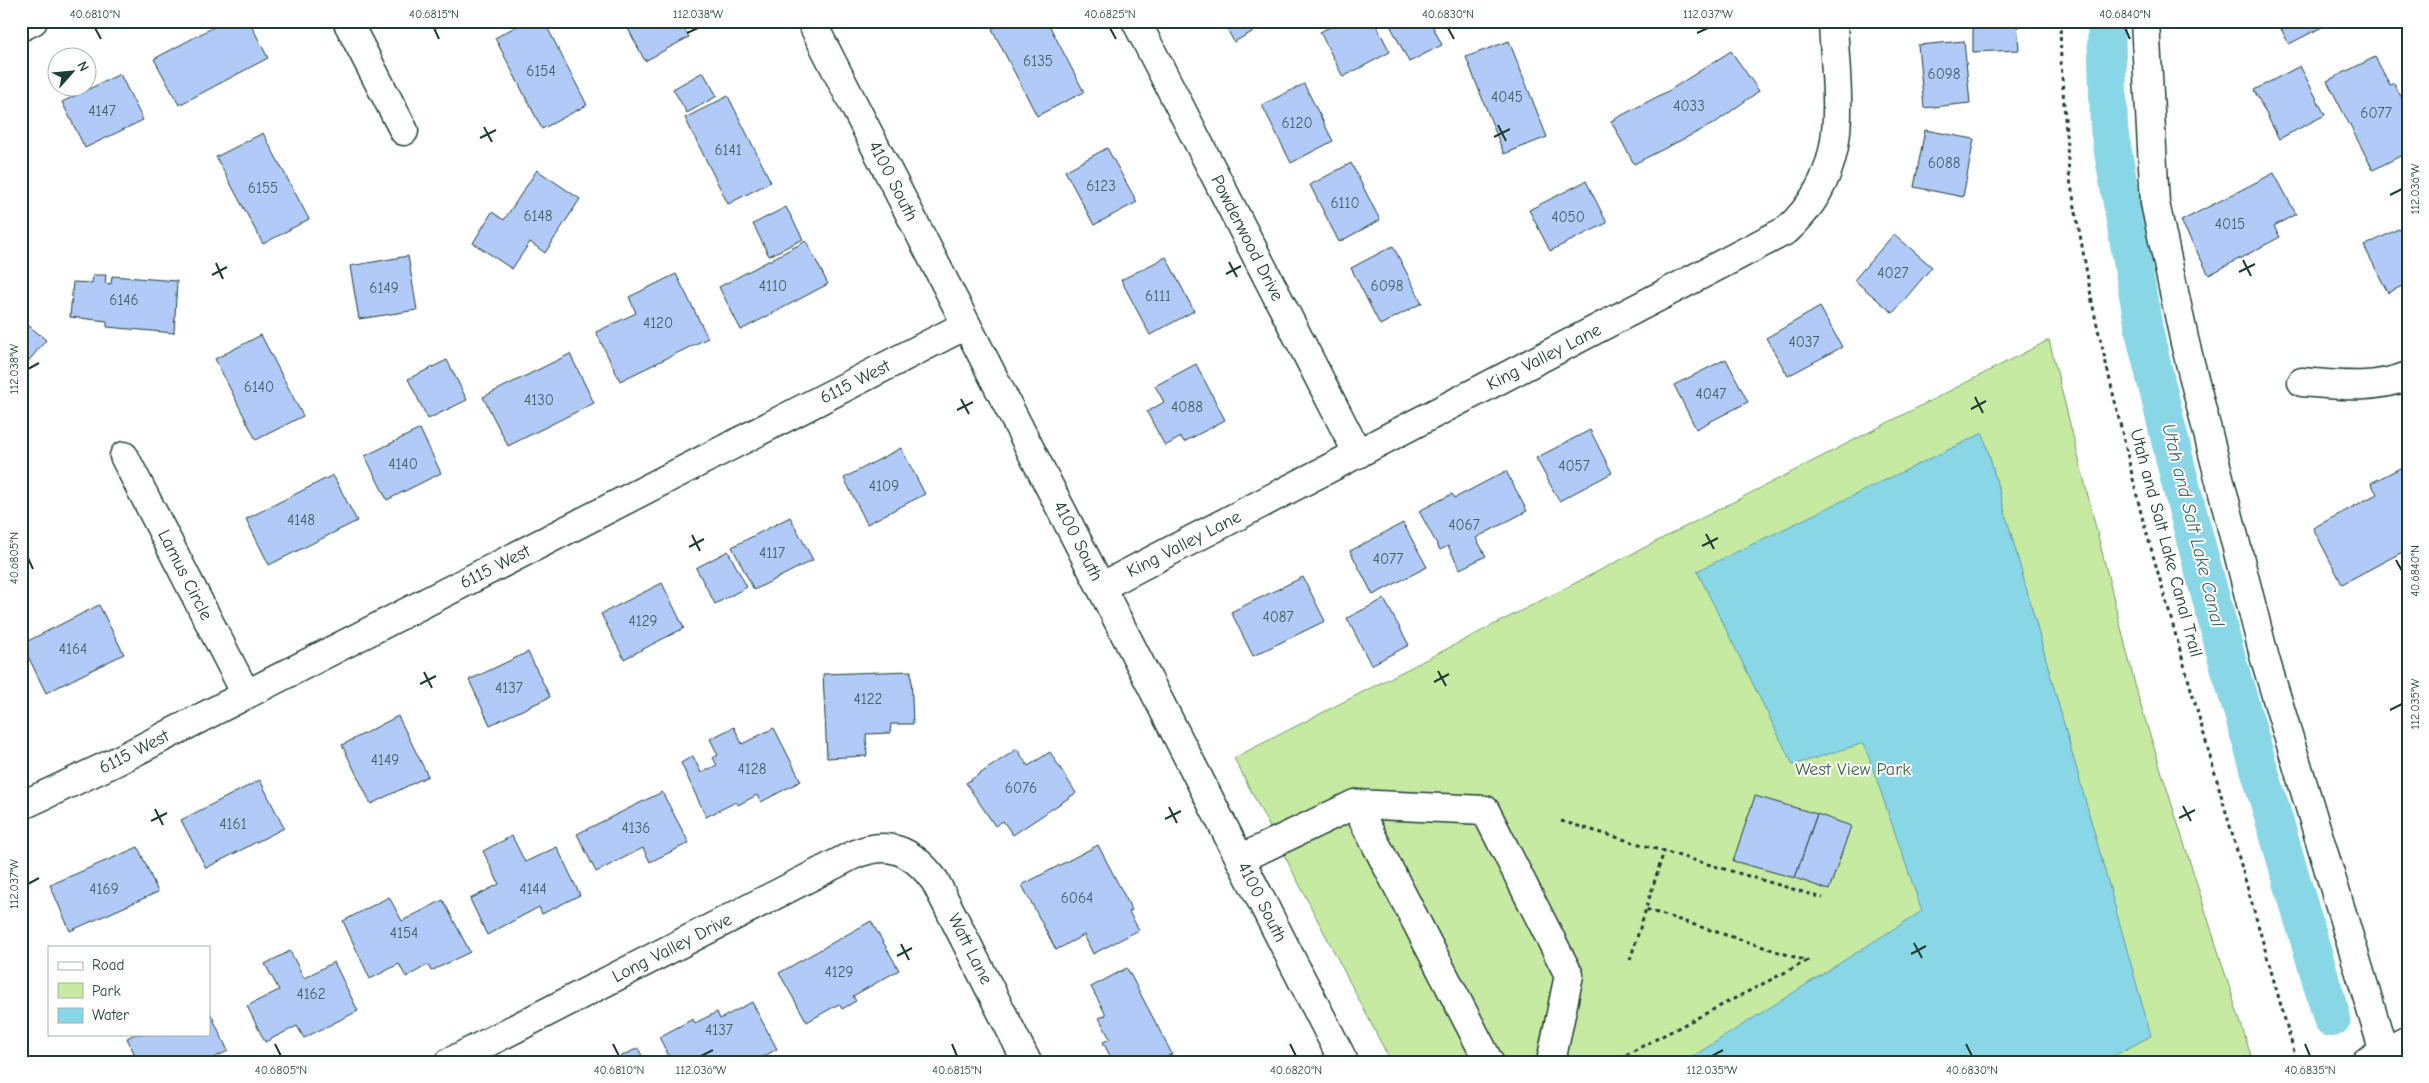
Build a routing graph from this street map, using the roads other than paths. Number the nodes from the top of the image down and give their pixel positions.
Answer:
1 (33, 21) edge
2 (347, 21) edge
3 (811, 21) edge
4 (1136, 21) edge
5 (1834, 21) edge
6 (2145, 21) edge
7 (21, 27) edge
8 (404, 130) dead end
9 (966, 325) junction
10 (2408, 376) edge
11 (2302, 382) dead end
12 (1358, 454) junction
13 (124, 456) dead end
14 (1101, 587) junction
15 (246, 694) junction
16 (1355, 804) junction
17 (21, 806) edge
18 (898, 850) joint
19 (1240, 859) junction
20 (2386, 1054) edge
21 (450, 1062) edge
22 (1027, 1062) edge
23 (1344, 1062) edge
24 (1489, 1062) edge
25 (1551, 1062) edge

1 - 7 street
2 - 8 street
3 - 9 street, 4100 South
4 - 12 street, Powderwood Drive
5 - 12 street, King Valley Lane
6 - 20 street
9 - 14 street, 4100 South
9 - 15 street, 6115 West
10 - 11 street
12 - 14 street, King Valley Lane
13 - 15 street, Lamus Circle
14 - 19 street, 4100 South
15 - 17 street, 6115 West
16 - 19 street
16 - 24 street
16 - 25 street
18 - 21 street, Long Valley Drive
18 - 22 street, Watt Lane
19 - 23 street, 4100 South

